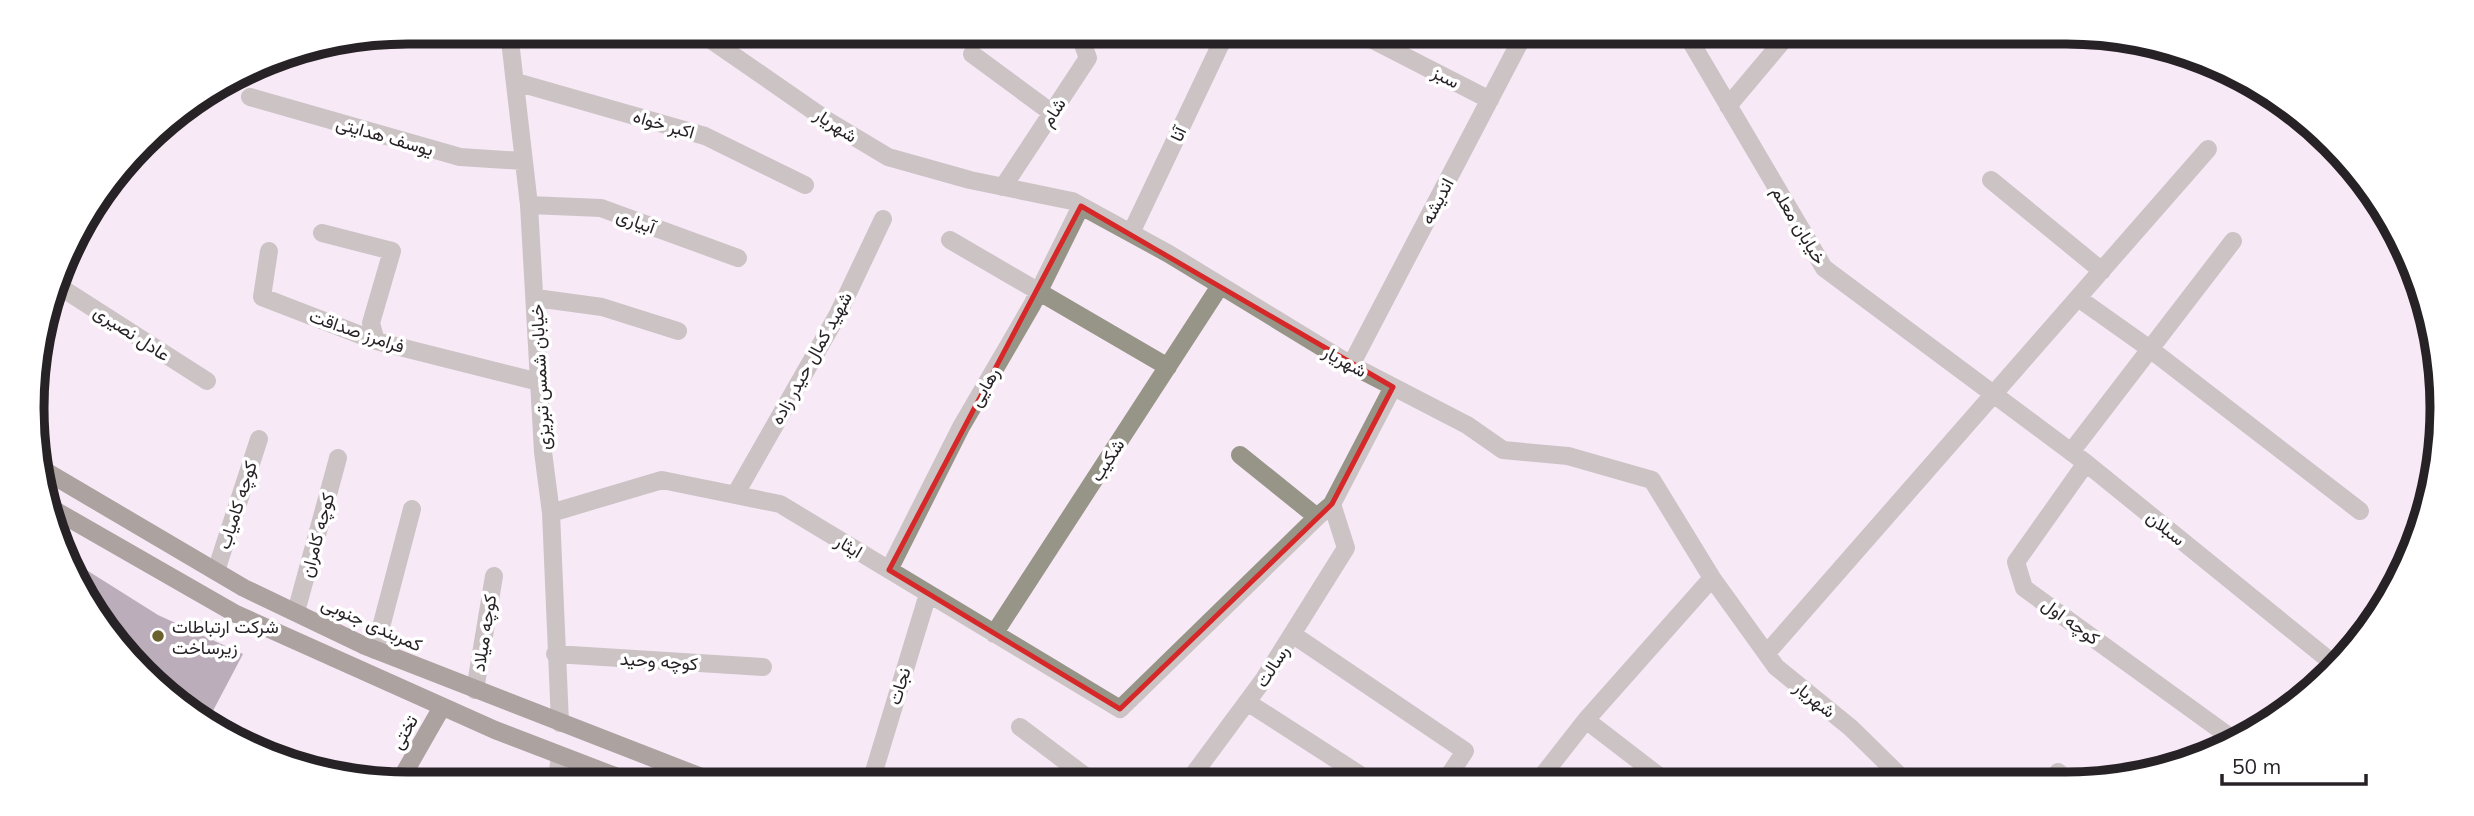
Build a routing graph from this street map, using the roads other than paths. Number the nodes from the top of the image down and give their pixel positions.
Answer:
1 (511, 44) edge
2 (717, 44) edge
3 (1083, 44) edge
4 (1221, 44) edge
5 (1381, 44) edge
6 (1519, 44) edge
7 (1692, 44) edge
8 (1780, 44) edge
9 (972, 54) dead end
10 (516, 82) junction
11 (250, 97) dead end
12 (1490, 100) junction
13 (1728, 106) junction
14 (1052, 113) junction
15 (2208, 149) dead end
16 (522, 161) junction
17 (1991, 180) dead end
18 (805, 185) dead end
19 (1003, 187) junction
20 (529, 205) junction
21 (1081, 206) junction
22 (883, 219) dead end
23 (321, 233) dead end
24 (1131, 233) junction
25 (950, 240) dead end
26 (2233, 241) dead end
27 (269, 251) dead end
28 (738, 258) dead end
29 (2102, 271) junction
30 (1220, 286) junction
31 (64, 289) edge
32 (1038, 292) junction
33 (536, 298) junction
34 (2078, 298) junction
35 (678, 331) dead end
36 (376, 341) junction
37 (2150, 349) junction
38 (1352, 365) junction
39 (1168, 367) junction
40 (206, 380) dead end
41 (539, 382) junction
42 (1393, 387) junction
43 (1995, 393) junction
44 (259, 439) dead end
45 (2071, 452) junction
46 (1240, 456) dead end
47 (338, 458) dead end
48 (2086, 463) junction
49 (50, 474) edge
50 (735, 495) junction
51 (1332, 504) junction
52 (412, 509) dead end
53 (2360, 511) dead end
54 (59, 513) edge
55 (551, 513) junction
56 (1317, 517) junction
57 (889, 570) junction
58 (216, 571) junction
59 (494, 576) dead end
60 (1712, 578) junction
61 (928, 594) junction
62 (296, 612) junction
63 (994, 634) junction
64 (1292, 635) junction
65 (375, 650) junction
66 (1767, 653) junction
67 (555, 654) junction
68 (2329, 661) edge
69 (763, 667) dead end
70 (475, 690) junction
71 (1247, 702) junction
72 (442, 708) junction
73 (1586, 720) junction
74 (559, 723) junction
75 (1020, 727) dead end
76 (2226, 735) edge
77 (561, 756) junction
78 (405, 772) edge
79 (558, 772) edge
80 (604, 772) edge
81 (688, 772) edge
82 (874, 772) edge
83 (1080, 772) edge
84 (1195, 772) edge
85 (1357, 772) edge
86 (1452, 772) edge
87 (1545, 772) edge
88 (1654, 772) edge
89 (1896, 772) edge

1 - 10 street, خیابان شمس تبریزی
2 - 19 street, شهریار
3 - 14 street, شام
4 - 24 street, آنا
5 - 12 street, سبز
6 - 12 street, اندیشه
7 - 13 street, خیابان معلم
8 - 13 street
9 - 14 street
10 - 16 street, خیابان شمس تبریزی
10 - 18 street, اکبر خواه
11 - 16 street, یوسف هدایتی
12 - 38 street, اندیشه
13 - 43 street, خیابان معلم
14 - 19 street, شام
15 - 29 street
16 - 20 street, خیابان شمس تبریزی
17 - 29 street
19 - 21 street, شهریار
20 - 28 street, آبیاری
20 - 33 street, خیابان شمس تبریزی
21 - 24 street, شهریار
21 - 32 street, رهایی
22 - 50 street, شهید کمال حیدر زاده
23 - 36 street
24 - 30 street, شهریار
25 - 32 street
26 - 37 street
27 - 36 street, فرامرز صداقت
29 - 34 street
30 - 38 street, شهریار
30 - 39 street, شکیب
31 - 40 street, عادل نصیری
32 - 39 street
32 - 57 street, رهایی
33 - 35 street
33 - 41 street, خیابان شمس تبریزی
34 - 37 street
34 - 43 street
36 - 41 street, فرامرز صداقت
37 - 45 street
37 - 53 street
38 - 42 street, شهریار
39 - 63 street, شکیب
41 - 55 street, خیابان شمس تبریزی
42 - 51 street
42 - 60 street, شهریار
43 - 45 street, سبلان
43 - 66 street
44 - 58 street, کوچه کامیاب
45 - 48 street, سبلان
46 - 56 street
47 - 62 street, کوچه کامران
48 - 68 street, سبلان
48 - 76 street, کوچه اول
49 - 58 main road, کمربندی جنوبی
50 - 55 street, ایثار
50 - 57 street, ایثار
51 - 56 street
51 - 64 street, رسالت
52 - 65 street
54 - 72 main road
55 - 67 street, خیابان شمس تبریزی
56 - 63 street, ایثار
57 - 61 street, ایثار
58 - 62 main road, کمربندی جنوبی
59 - 70 street, کوچه میلاد
60 - 66 street, شهریار
60 - 73 street
61 - 63 street, ایثار
61 - 82 street, نجات
62 - 65 main road, کمربندی جنوبی
64 - 71 street, رسالت
64 - 86 street
65 - 70 main road, کمربندی جنوبی
66 - 89 street, شهریار
67 - 69 street, کوچه وحید
67 - 74 street, خیابان شمس تبریزی
70 - 74 main road, کمربندی جنوبی
71 - 84 street, رسالت
71 - 85 street
72 - 77 main road
72 - 78 main road, تختی
73 - 87 street
73 - 88 street
74 - 77 main road
74 - 81 main road, کمربندی جنوبی
75 - 83 street
77 - 79 street
77 - 80 main road

